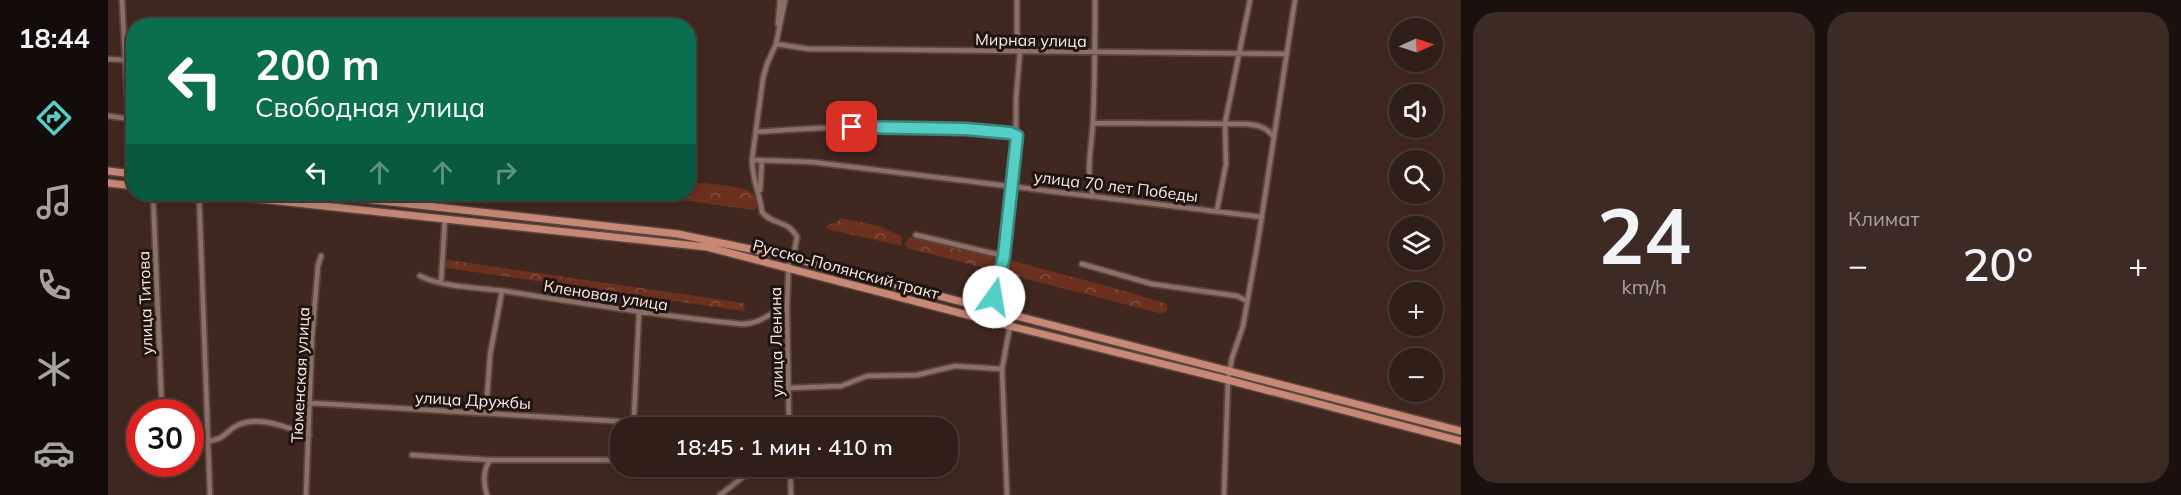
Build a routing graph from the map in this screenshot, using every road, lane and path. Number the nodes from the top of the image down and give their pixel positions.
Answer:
1 (122, 0) edge
2 (780, 0) edge
3 (785, 0) edge
4 (1017, 0) edge
5 (1095, 0) edge
6 (1250, 0) edge
7 (1295, 0) edge
8 (778, 32) junction
9 (776, 44) junction
10 (1020, 51) junction
11 (1095, 52) junction
12 (1239, 53) junction
13 (1287, 54) junction
14 (108, 59) edge
15 (125, 60) junction
16 (126, 94) edge
17 (108, 116) edge
18 (126, 118) edge
19 (1093, 123) junction
20 (1226, 123) junction
21 (756, 132) junction
22 (1017, 136) junction
23 (1274, 138) junction
24 (752, 160) junction
25 (762, 160) junction
26 (108, 171) edge
27 (126, 173) edge
28 (108, 183) edge
29 (126, 185) edge
30 (1012, 186) junction
31 (759, 193) junction
32 (1093, 195) junction
33 (153, 201) edge
34 (199, 201) edge
35 (280, 201) edge
36 (382, 201) edge
37 (1217, 210) junction
38 (1262, 217) junction
39 (445, 218) junction
40 (916, 235) dead end
41 (321, 256) dead end
42 (1004, 256) junction
43 (791, 258) junction
44 (1082, 264) dead end
45 (788, 267) junction
46 (420, 276) dead end
47 (441, 283) junction
48 (502, 291) junction
49 (1247, 302) junction
50 (787, 306) junction
51 (991, 309) junction
52 (639, 313) junction
53 (1010, 326) junction
54 (1002, 369) junction
55 (1229, 370) junction
56 (1228, 380) junction
57 (789, 388) junction
58 (161, 399) edge
59 (311, 403) junction
60 (486, 412) junction
61 (634, 417) edge
62 (789, 417) edge
63 (610, 421) edge
64 (1461, 431) edge
65 (309, 435) junction
66 (209, 441) junction
67 (1461, 441) edge
68 (412, 455) dead end
69 (490, 460) junction
70 (610, 460) edge
71 (743, 477) edge
72 (790, 477) edge
73 (210, 495) edge
74 (306, 495) edge
75 (487, 495) edge
76 (720, 495) edge
77 (791, 495) edge
78 (1007, 495) edge
79 (1224, 495) edge

1 - 15 street
2 - 8 street
3 - 8 street
4 - 10 street
5 - 11 street
6 - 12 street
7 - 13 street
8 - 9 street
9 - 10 street, Мирная улица
9 - 21 street
10 - 11 street, Мирная улица
10 - 22 street
11 - 12 street, Мирная улица
11 - 19 street
12 - 13 street, Мирная улица
12 - 20 street
13 - 23 street
14 - 15 street
15 - 16 street
17 - 18 street
19 - 20 street
19 - 32 street
20 - 23 street
20 - 37 street
21 - 22 street
21 - 24 street
22 - 30 street
23 - 38 street
24 - 25 street, улица 70 лет Победы
24 - 31 street
25 - 30 street, улица 70 лет Победы
25 - 31 street
26 - 27 main road
28 - 29 main road
30 - 32 street, улица 70 лет Победы
30 - 42 street
31 - 43 street, улица Ленина
32 - 37 street, улица 70 лет Победы
33 - 58 street, улица Титова
34 - 66 street
35 - 39 main road, Русско-Полянский тракт
36 - 43 main road, Русско-Полянский тракт
37 - 38 street, улица 70 лет Победы
38 - 49 street
39 - 45 main road, Русско-Полянский тракт
39 - 47 street
40 - 42 street
41 - 59 street, Тюменская улица
42 - 51 street
43 - 45 street, улица Ленина
43 - 51 main road, Русско-Полянский тракт
44 - 49 street
45 - 50 street, улица Ленина
45 - 53 main road, Русско-Полянский тракт
46 - 47 street, Кленовая улица
47 - 48 street, Кленовая улица
48 - 52 street, Кленовая улица
48 - 60 street
49 - 55 street
50 - 52 street, Кленовая улица
50 - 57 street, улица Ленина
51 - 55 main road, Русско-Полянский тракт
52 - 61 street
53 - 54 street
53 - 56 main road, Русско-Полянский тракт
54 - 57 street
54 - 78 street
55 - 56 street
55 - 64 main road, Русско-Полянский тракт
56 - 67 main road, Русско-Полянский тракт
56 - 79 street
57 - 62 street, улица Ленина
59 - 60 street, улица Дружбы
59 - 65 street, Тюменская улица
60 - 63 street, улица Дружбы
65 - 66 street
65 - 74 street, Тюменская улица
66 - 73 street
68 - 69 street
69 - 70 street
69 - 75 street
71 - 76 street
72 - 77 street

